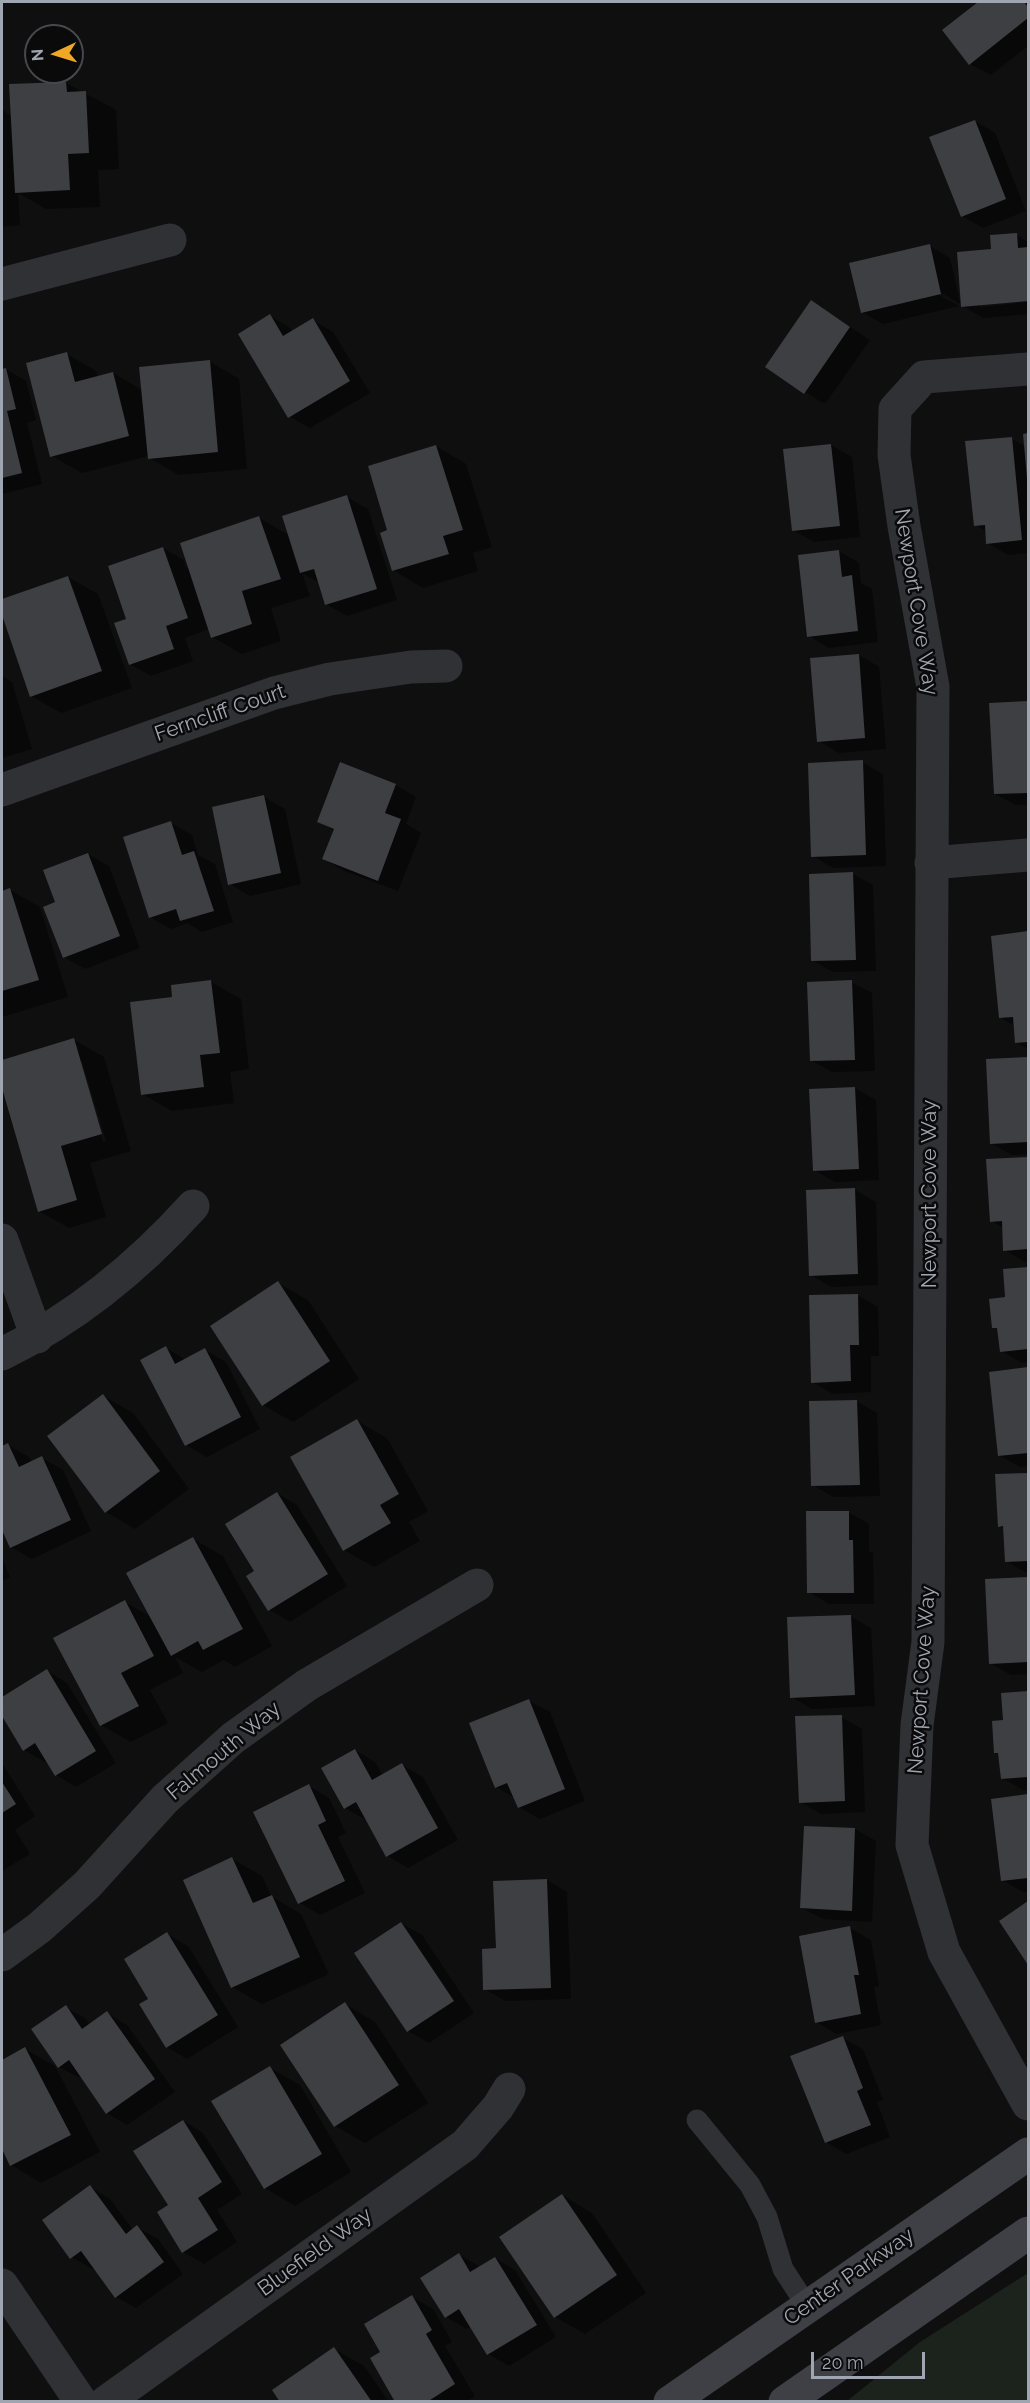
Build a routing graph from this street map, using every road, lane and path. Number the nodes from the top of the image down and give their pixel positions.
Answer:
1 (170, 240) dead end
2 (2, 284) edge
3 (1029, 369) edge
4 (446, 666) dead end
5 (2, 790) edge
6 (1029, 855) edge
7 (931, 863) junction
8 (193, 1206) dead end
9 (2, 1240) edge
10 (37, 1337) junction
11 (2, 1353) edge
12 (477, 1585) dead end
13 (2, 1955) edge
14 (509, 2089) dead end
15 (1029, 2104) edge
16 (697, 2120) dead end
17 (1029, 2154) edge
18 (1029, 2233) edge
19 (2, 2284) edge
20 (807, 2306) junction
21 (81, 2402) edge
22 (106, 2402) edge
23 (670, 2402) edge
24 (784, 2402) edge

1 - 2 street
3 - 7 street, Newport Cove Way
4 - 5 street, Ferncliff Court
6 - 7 street
7 - 15 street, Newport Cove Way
8 - 10 street
9 - 10 street
10 - 11 street
12 - 13 street, Falmouth Way
14 - 22 street, Bluefield Way
16 - 20 lane
17 - 20 main road, Center Parkway
18 - 24 main road
19 - 21 street
20 - 23 main road, Center Parkway

